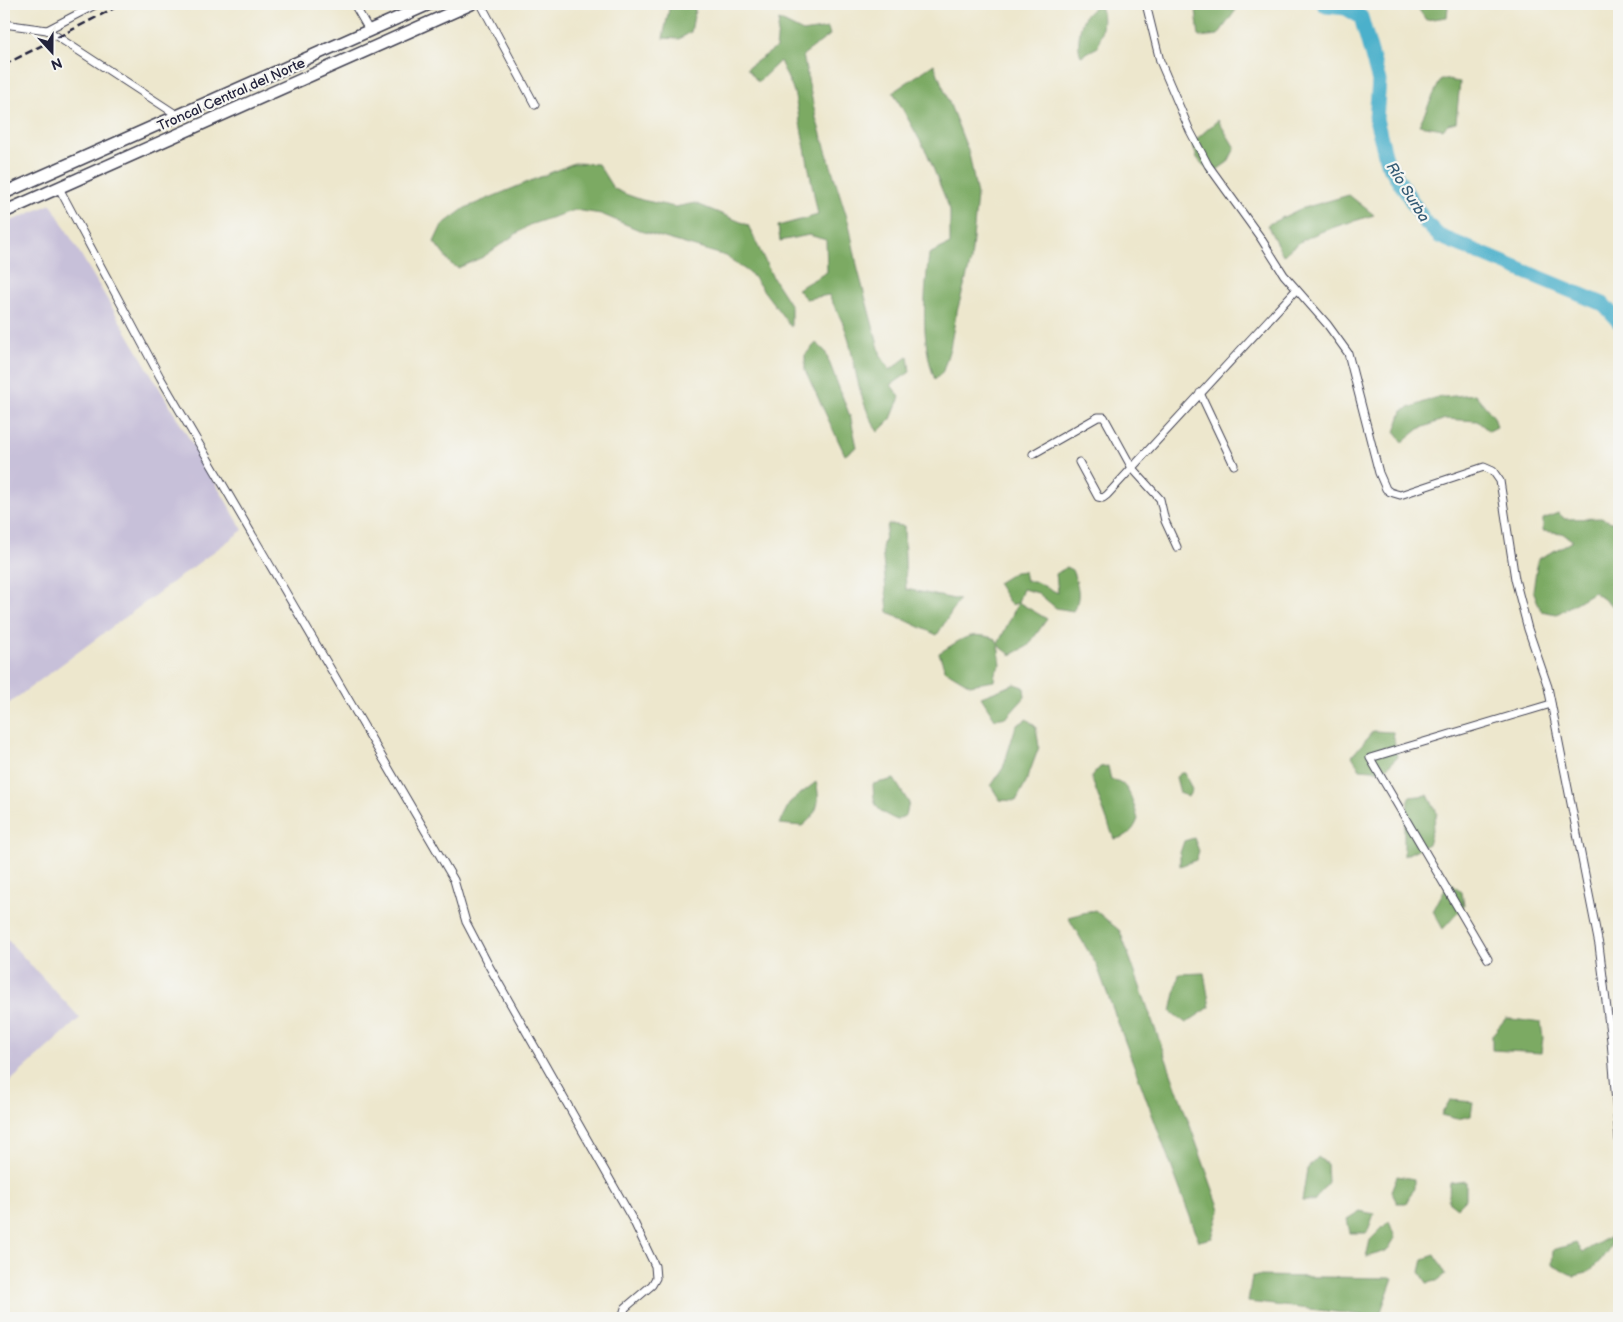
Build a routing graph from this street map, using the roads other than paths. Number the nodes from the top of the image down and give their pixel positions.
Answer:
1 (97, 4) edge
2 (354, 4) edge
3 (429, 4) edge
4 (471, 4) edge
5 (480, 4) edge
6 (1146, 4) edge
7 (4, 24) edge
8 (47, 30) junction
9 (368, 30) junction
10 (535, 105) dead end
11 (177, 115) junction
12 (59, 188) junction
13 (4, 193) edge
14 (4, 212) edge
15 (1296, 290) junction
16 (1200, 393) junction
17 (1033, 454) dead end
18 (1079, 462) dead end
19 (1234, 464) dead end
20 (1132, 468) junction
21 (1177, 547) dead end
22 (1552, 704) junction
23 (1488, 959) dead end
24 (1619, 1140) edge
25 (622, 1318) edge

1 - 8 street
2 - 9 street
3 - 9 highway, Troncal Central del Norte
4 - 12 highway, Troncal Central del Norte
5 - 10 street
6 - 15 street
7 - 8 street
8 - 11 street
9 - 11 highway, Troncal Central del Norte
11 - 13 highway, Troncal Central del Norte
12 - 14 highway, Troncal Central del Norte
12 - 25 street
15 - 16 street
15 - 22 street
16 - 19 street
16 - 20 street
17 - 20 street
18 - 20 street
20 - 21 street
22 - 23 street
22 - 24 street

